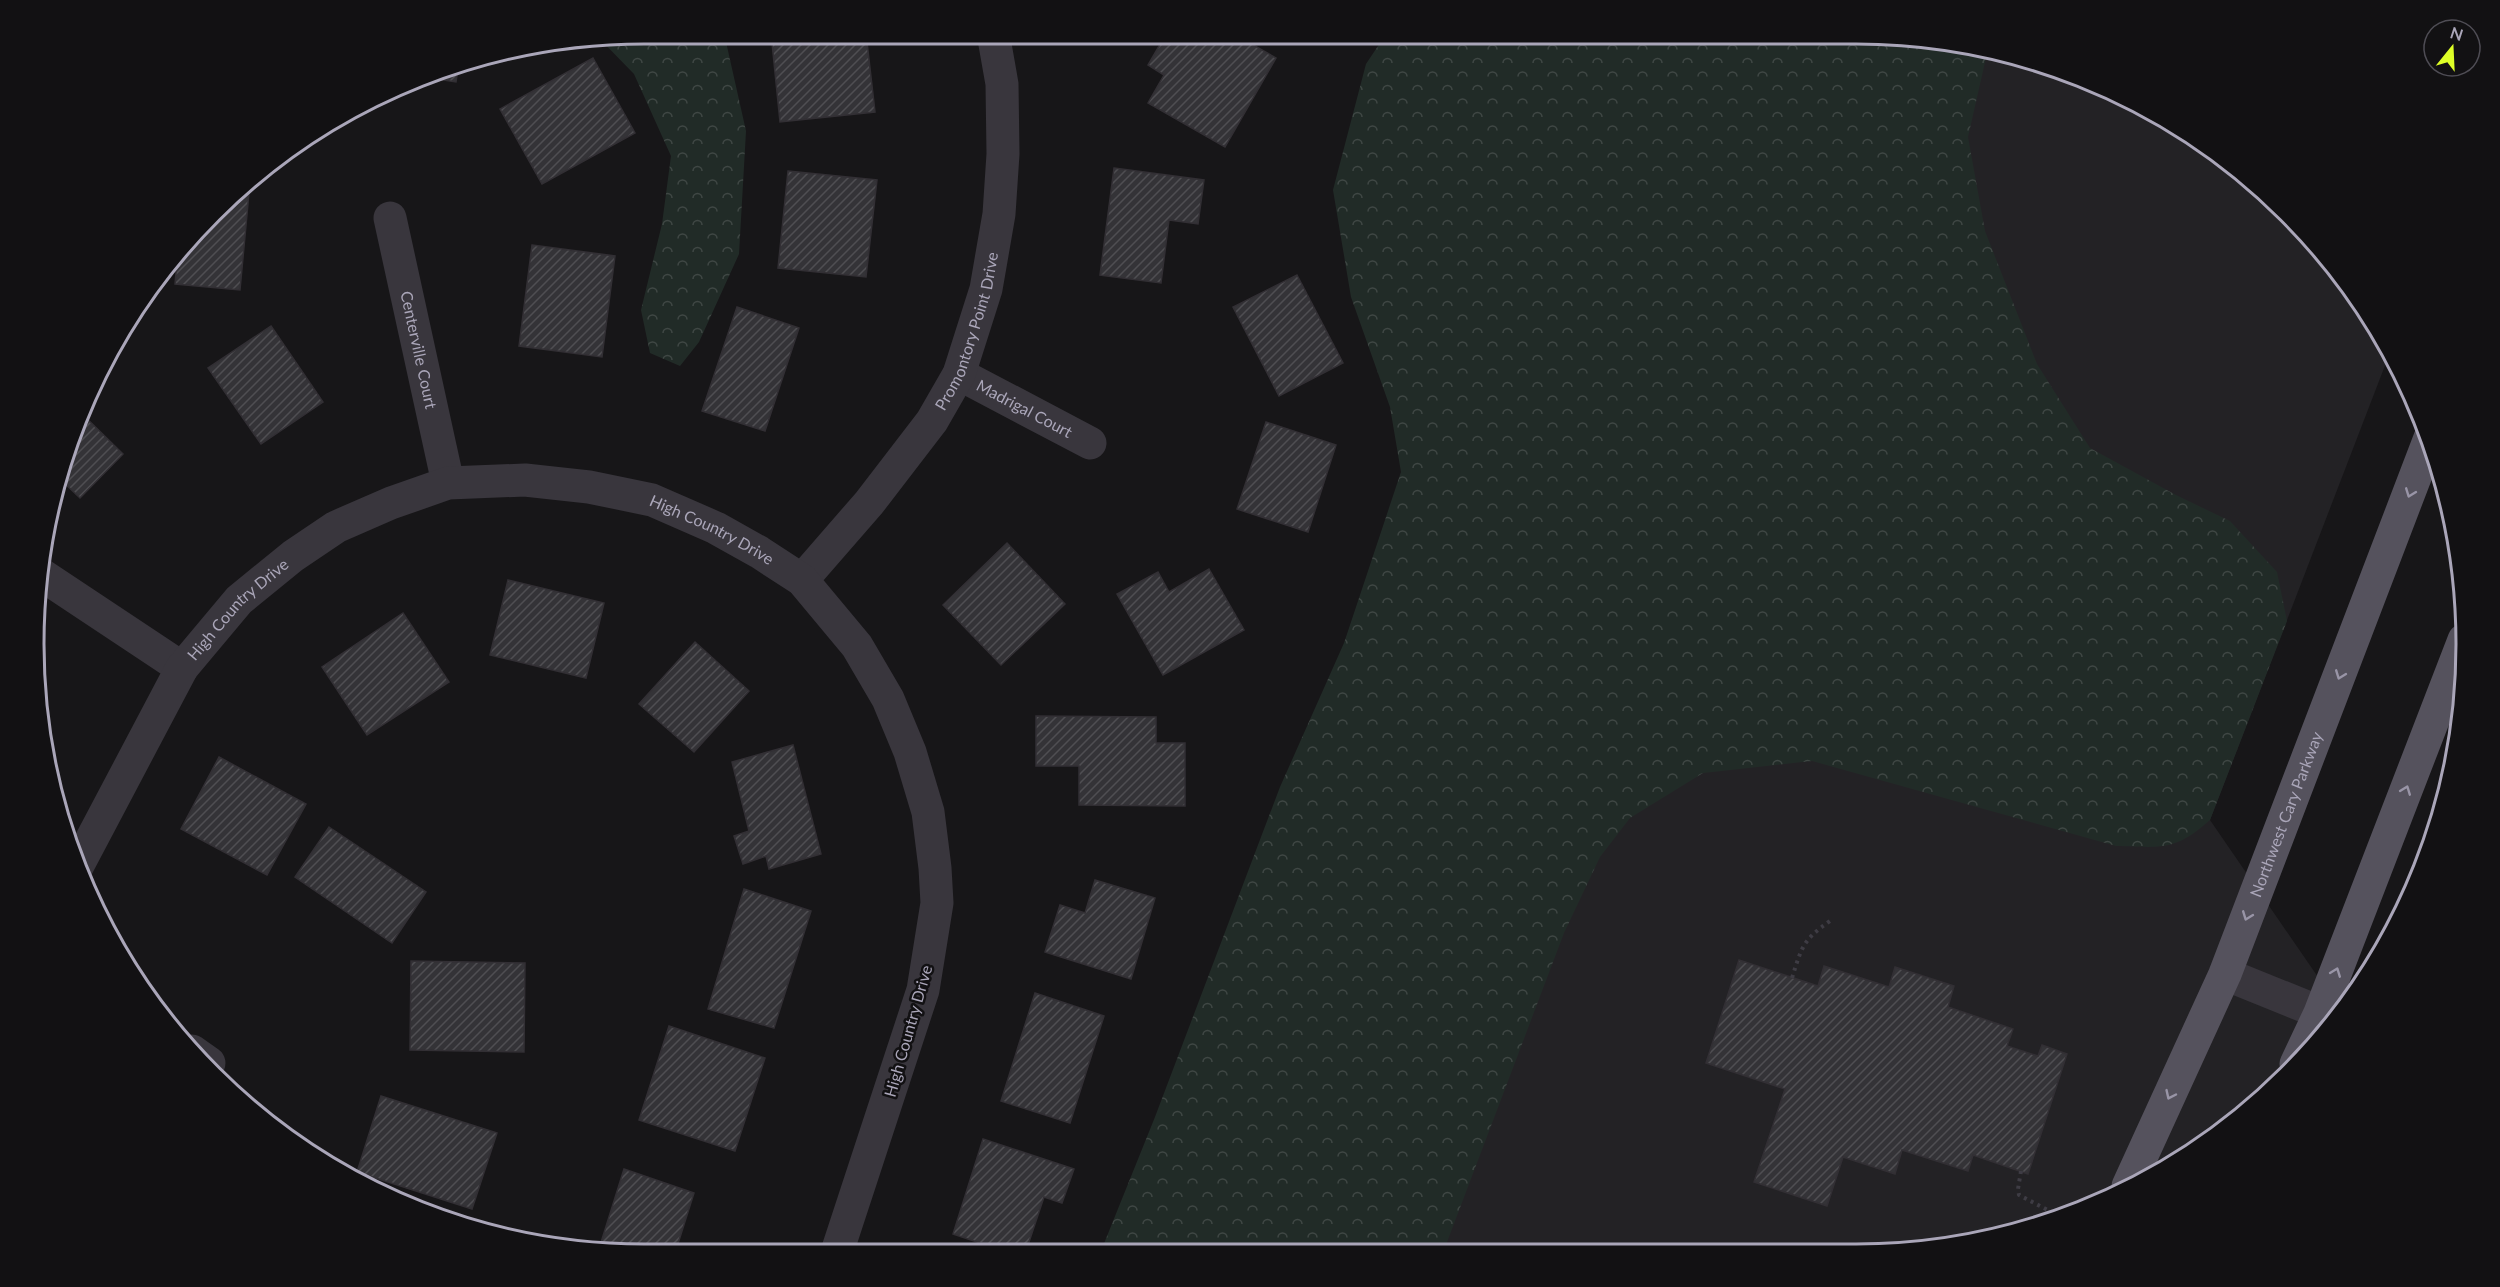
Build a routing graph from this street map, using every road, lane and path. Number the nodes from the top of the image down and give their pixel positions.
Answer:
1 (995, 44) edge
2 (390, 218) dead end
3 (959, 374) junction
4 (1090, 443) dead end
5 (2425, 451) edge
6 (448, 483) junction
7 (48, 579) edge
8 (802, 580) junction
9 (2456, 663) edge
10 (182, 668) junction
11 (83, 856) edge
12 (1830, 921) dead end
13 (2225, 974) junction
14 (1792, 978) dead end
15 (2327, 1016) edge
16 (2021, 1171) dead end
17 (2133, 1176) edge
18 (2050, 1211) edge
19 (840, 1244) edge

1 - 3 street, Promontory Point Drive
2 - 6 street, Centerville Court
3 - 4 street, Madrigal Court
3 - 8 street, Promontory Point Drive
5 -> 13 main road, Northwest Cary Parkway
6 - 8 street, High Country Drive
6 - 10 street, High Country Drive
7 - 10 street
8 - 19 street, High Country Drive
15 -> 9 main road
10 - 11 street, High Country Drive
12 - 14 path
13 - 15 street
13 -> 17 main road, Northwest Cary Parkway
16 - 18 path

